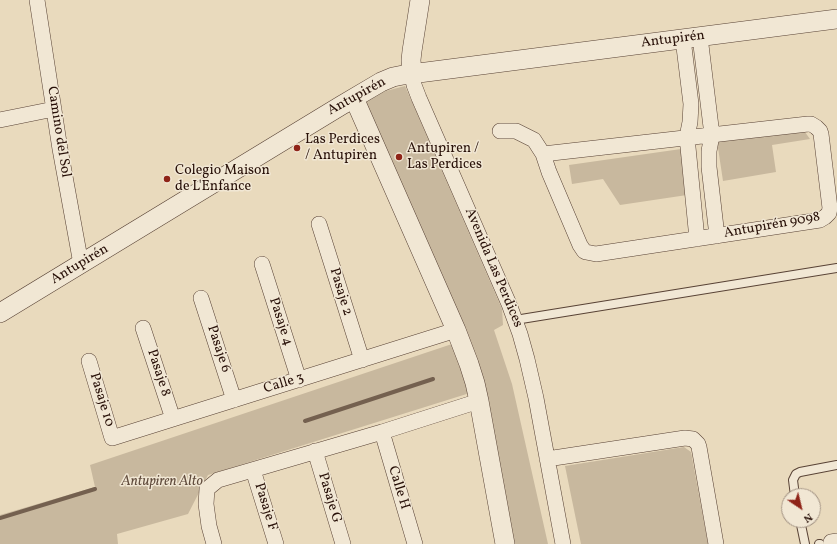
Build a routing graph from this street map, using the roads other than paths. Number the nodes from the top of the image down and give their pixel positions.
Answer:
1 (37, 0) edge
2 (420, 0) edge
3 (837, 19) edge
4 (691, 38) junction
5 (412, 74) junction
6 (354, 98) junction
7 (54, 109) junction
8 (0, 120) edge
9 (500, 131) dead end
10 (712, 135) junction
11 (687, 138) junction
12 (543, 154) junction
13 (319, 224) dead end
14 (717, 236) junction
15 (698, 239) junction
16 (81, 264) junction
17 (262, 264) dead end
18 (837, 268) edge
19 (201, 298) dead end
20 (0, 312) edge
21 (515, 320) junction
22 (143, 328) dead end
23 (456, 330) junction
24 (362, 360) junction
25 (89, 361) dead end
26 (299, 380) junction
27 (234, 400) junction
28 (479, 401) junction
29 (173, 419) junction
30 (382, 432) junction
31 (112, 438) joint
32 (315, 451) junction
33 (547, 459) junction
34 (837, 465) edge
35 (254, 470) junction
36 (794, 488) edge
37 (802, 528) edge
38 (214, 544) edge
39 (276, 544) edge
40 (343, 544) edge
41 (415, 544) edge
42 (505, 544) edge
43 (563, 544) edge
44 (716, 544) edge
45 (805, 544) edge

1 - 7 street, Camino del Sol
2 - 5 street, Avenida Las Perdices
3 - 4 street, Antupirén
4 - 5 street, Antupirén
4 - 10 street, Antupirén 9098
4 - 11 street
5 - 6 street, Antupirén
5 - 21 street, Avenida Las Perdices
6 - 16 street, Antupirén
6 - 23 street
7 - 8 street
7 - 16 street, Camino del Sol
9 - 12 street
10 - 11 street
10 - 14 street, Antupirén 9098
10 - 14 street, Antupirén 9098
11 - 12 street
11 - 15 street
12 - 15 street
13 - 24 street, Pasaje 2
14 - 15 street
16 - 20 street, Antupirén
17 - 26 street, Pasaje 4
18 - 21 lane
19 - 27 street, Pasaje 6
21 - 33 street, Avenida Las Perdices
22 - 29 street, Pasaje 8
23 - 24 street, Calle 3
23 - 28 street
24 - 26 street, Calle 3
25 - 31 street, Pasaje 10
26 - 27 street, Calle 3
27 - 29 street, Calle 3
28 - 30 street
28 - 42 street
29 - 31 street, Calle 3
30 - 32 street
30 - 41 street, Calle H
32 - 35 street
32 - 40 street, Pasaje G
33 - 43 street, Avenida Las Perdices
33 - 44 street
34 - 36 lane
35 - 38 street
35 - 39 street, Pasaje F
37 - 45 lane

